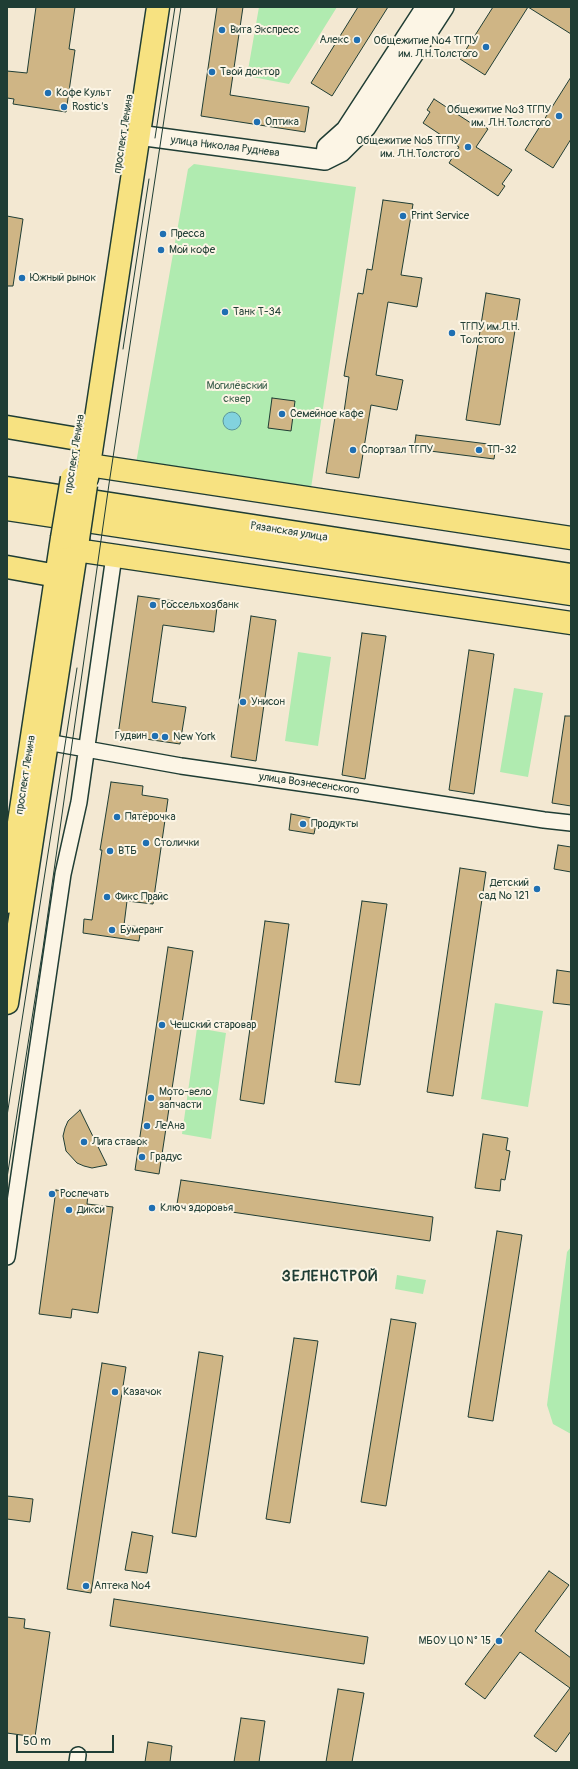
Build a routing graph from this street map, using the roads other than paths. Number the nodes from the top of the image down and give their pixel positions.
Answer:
1 (143, 7) edge
2 (158, 7) edge
3 (426, 7) edge
4 (444, 7) edge
5 (131, 134) junction
6 (350, 134) junction
7 (7, 427) edge
8 (78, 439) junction
9 (83, 474) junction
10 (7, 488) edge
11 (7, 509) edge
12 (571, 538) edge
13 (72, 543) junction
14 (114, 556) junction
15 (7, 567) edge
16 (571, 575) edge
17 (57, 576) junction
18 (571, 594) edge
19 (571, 623) edge
20 (47, 742) junction
21 (86, 749) junction
22 (571, 823) edge
23 (7, 902) edge
24 (11, 954) edge
25 (7, 1003) edge
26 (10, 1209) edge
27 (7, 1257) edge

1 - 5 main road, проспект Ленина
2 - 5 main road, проспект Ленина
3 - 6 street, улица Николая Руднева
4 - 6 street, улица Николая Руднева
5 - 6 street, улица Николая Руднева
5 - 8 main road, проспект Ленина
5 - 9 main road, проспект Ленина
7 - 8 main road
8 - 9 main road, проспект Ленина
9 - 12 main road
9 - 13 main road, проспект Ленина, bridge
10 - 16 main road, Рязанская улица
11 - 18 main road, Рязанская улица
13 - 14 main road
13 - 17 main road, проспект Ленина
13 - 20 main road, проспект Ленина
14 - 19 main road
14 - 21 street
15 - 17 main road
17 - 23 main road, проспект Ленина
20 - 21 street, улица Вознесенского
20 - 24 main road, проспект Ленина
21 - 22 street, улица Вознесенского
21 - 26 street
24 - 25 main road, проспект Ленина
26 - 27 street

